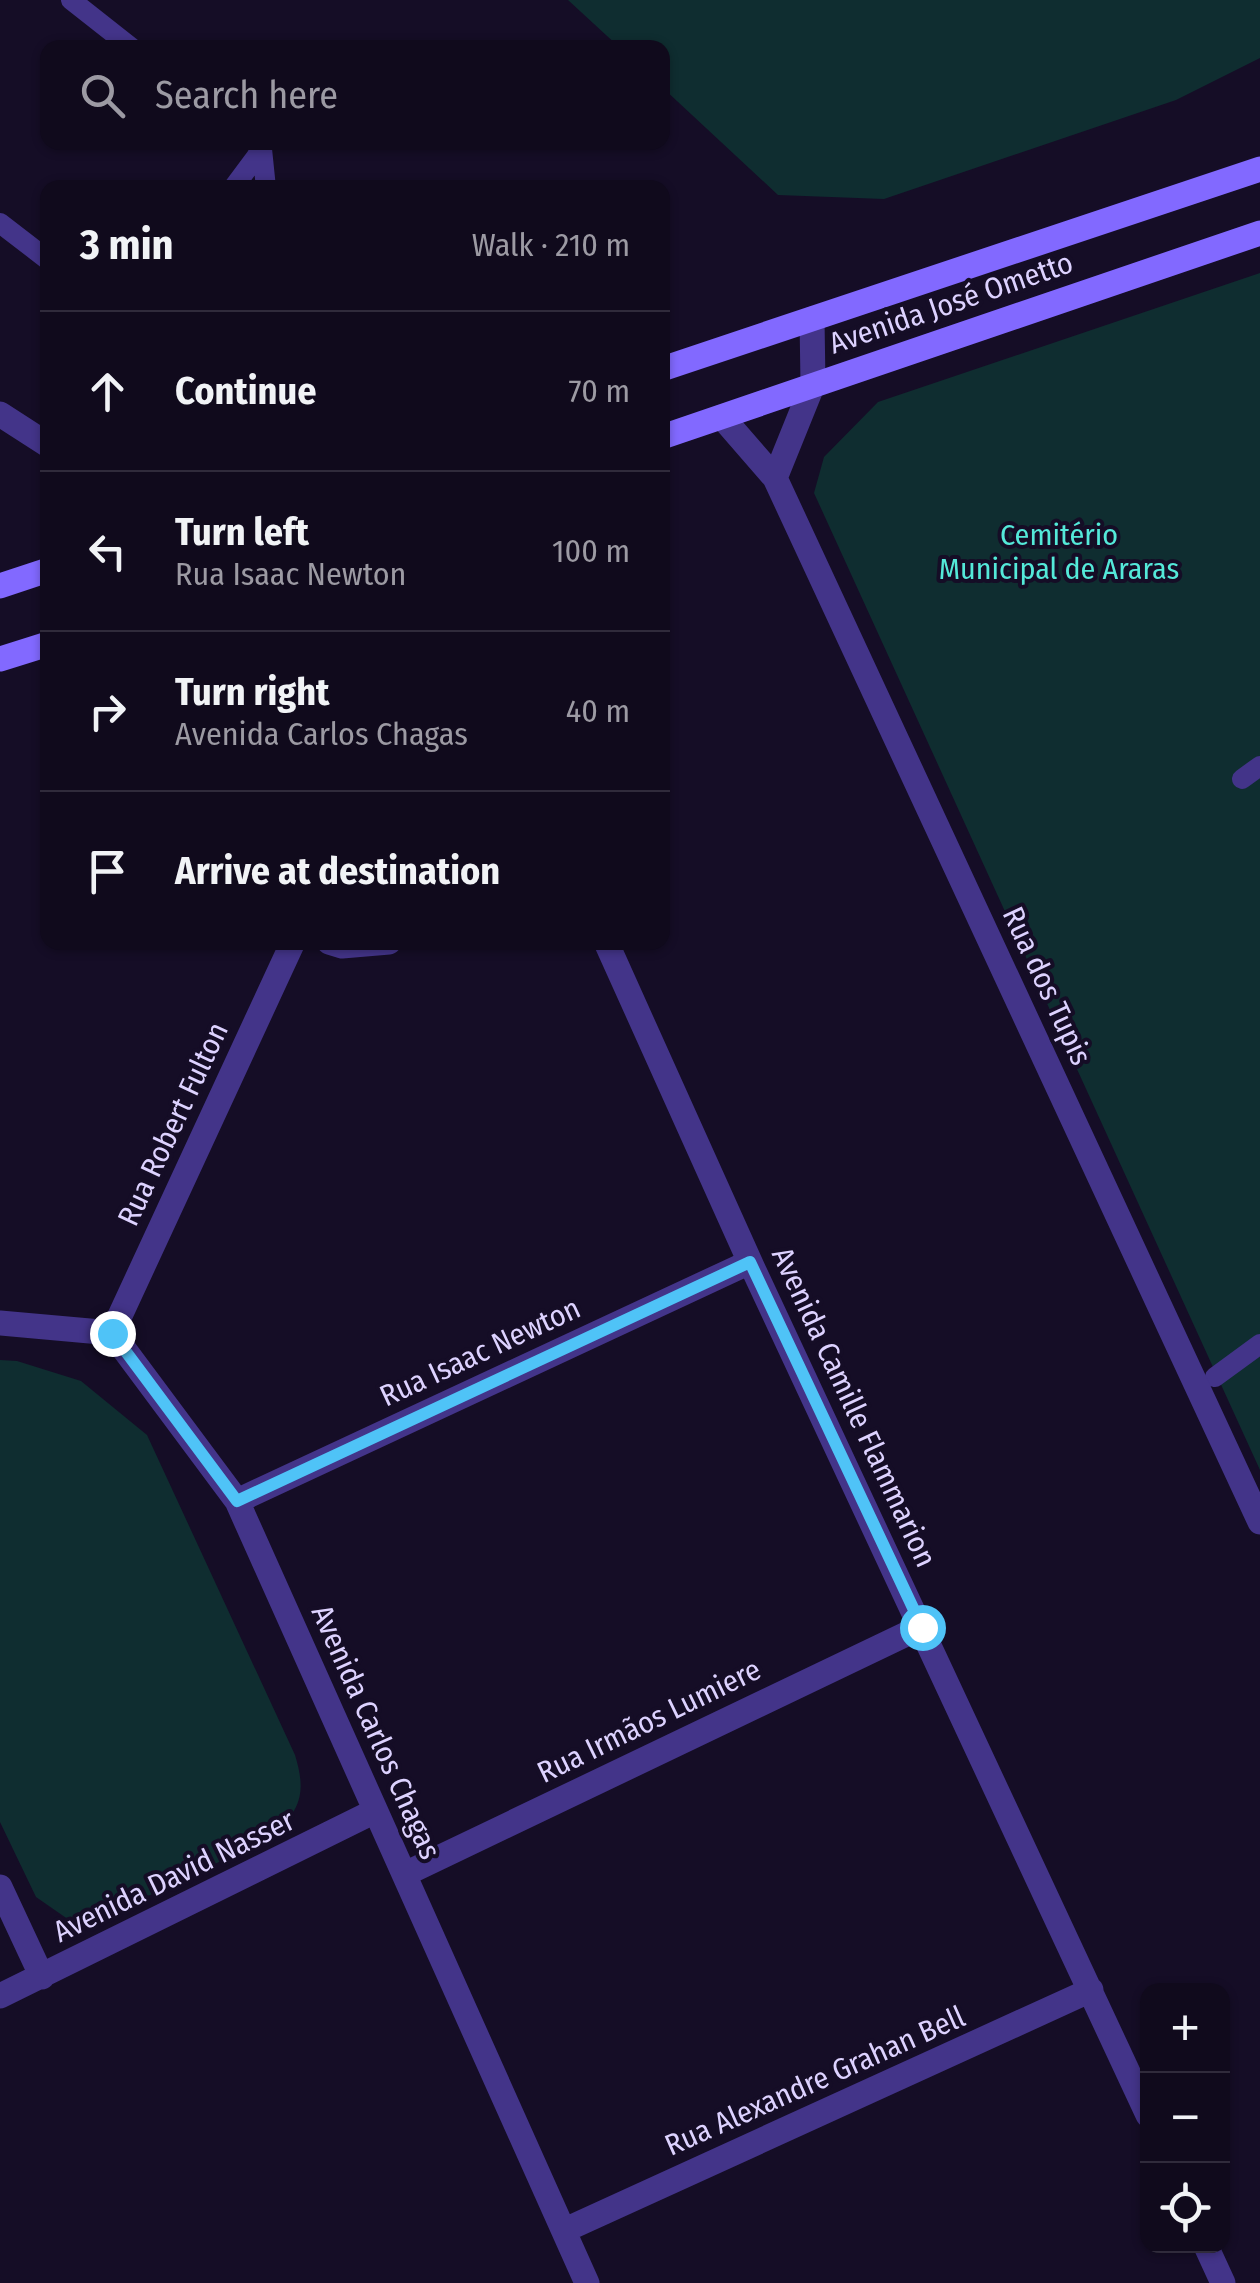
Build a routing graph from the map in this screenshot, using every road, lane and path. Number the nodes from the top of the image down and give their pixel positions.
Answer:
1 (71, 0) edge
2 (122, 40) edge
3 (256, 150) edge
4 (259, 150) edge
5 (1260, 169) edge
6 (238, 180) edge
7 (264, 180) edge
8 (0, 223) edge
9 (1260, 233) edge
10 (40, 254) edge
11 (812, 319) junction
12 (670, 366) edge
13 (813, 384) junction
14 (0, 414) edge
15 (722, 417) junction
16 (670, 435) edge
17 (40, 440) edge
18 (774, 478) junction
19 (40, 573) edge
20 (0, 586) edge
21 (40, 646) edge
22 (0, 659) edge
23 (1260, 766) edge
24 (1242, 779) dead end
25 (289, 950) edge
26 (610, 950) edge
27 (750, 1262) junction
28 (0, 1324) edge
29 (112, 1333) junction
30 (1260, 1344) edge
31 (1215, 1377) dead end
32 (237, 1501) junction
33 (1260, 1522) edge
34 (922, 1627) junction
35 (375, 1812) junction
36 (405, 1874) junction
37 (0, 1887) edge
38 (42, 1977) junction
39 (1091, 1990) junction
40 (0, 1996) edge
41 (1140, 2098) edge
42 (565, 2230) junction
43 (1209, 2253) edge
44 (580, 2281) edge
45 (1223, 2283) edge

1 - 2 lane
3 - 6 lane
4 - 7 lane
5 - 11 street, Avenida José Ometto
8 - 10 lane
9 - 13 street, Avenida José Ometto
11 - 12 street, Avenida José Ometto
11 - 13 street
13 - 15 street, Avenida José Ometto
13 - 18 street
14 - 17 street
15 - 16 street, Avenida José Ometto
15 - 18 street, Rua dos Tupis
18 - 33 street, Rua dos Tupis
19 - 20 street
21 - 22 street
23 - 24 lane
25 - 29 street, Rua Robert Fulton
26 - 27 street, Avenida Camille Flammarion
27 - 32 street, Rua Isaac Newton
27 - 34 street, Avenida Camille Flammarion
28 - 29 street
29 - 32 street, Avenida Carlos Chagas
30 - 31 lane
32 - 35 street, Avenida Carlos Chagas
34 - 36 street, Rua Irmãos Lumiere
34 - 39 street, Avenida Camille Flammarion
35 - 36 street, Avenida Carlos Chagas
35 - 38 street, Avenida David Nasser
36 - 42 street, Avenida Carlos Chagas
37 - 38 street
38 - 40 street, Avenida David Nasser
39 - 41 street, Avenida Camille Flammarion
39 - 42 street, Rua Alexandre Grahan Bell
42 - 44 street, Avenida Carlos Chagas
43 - 45 street

